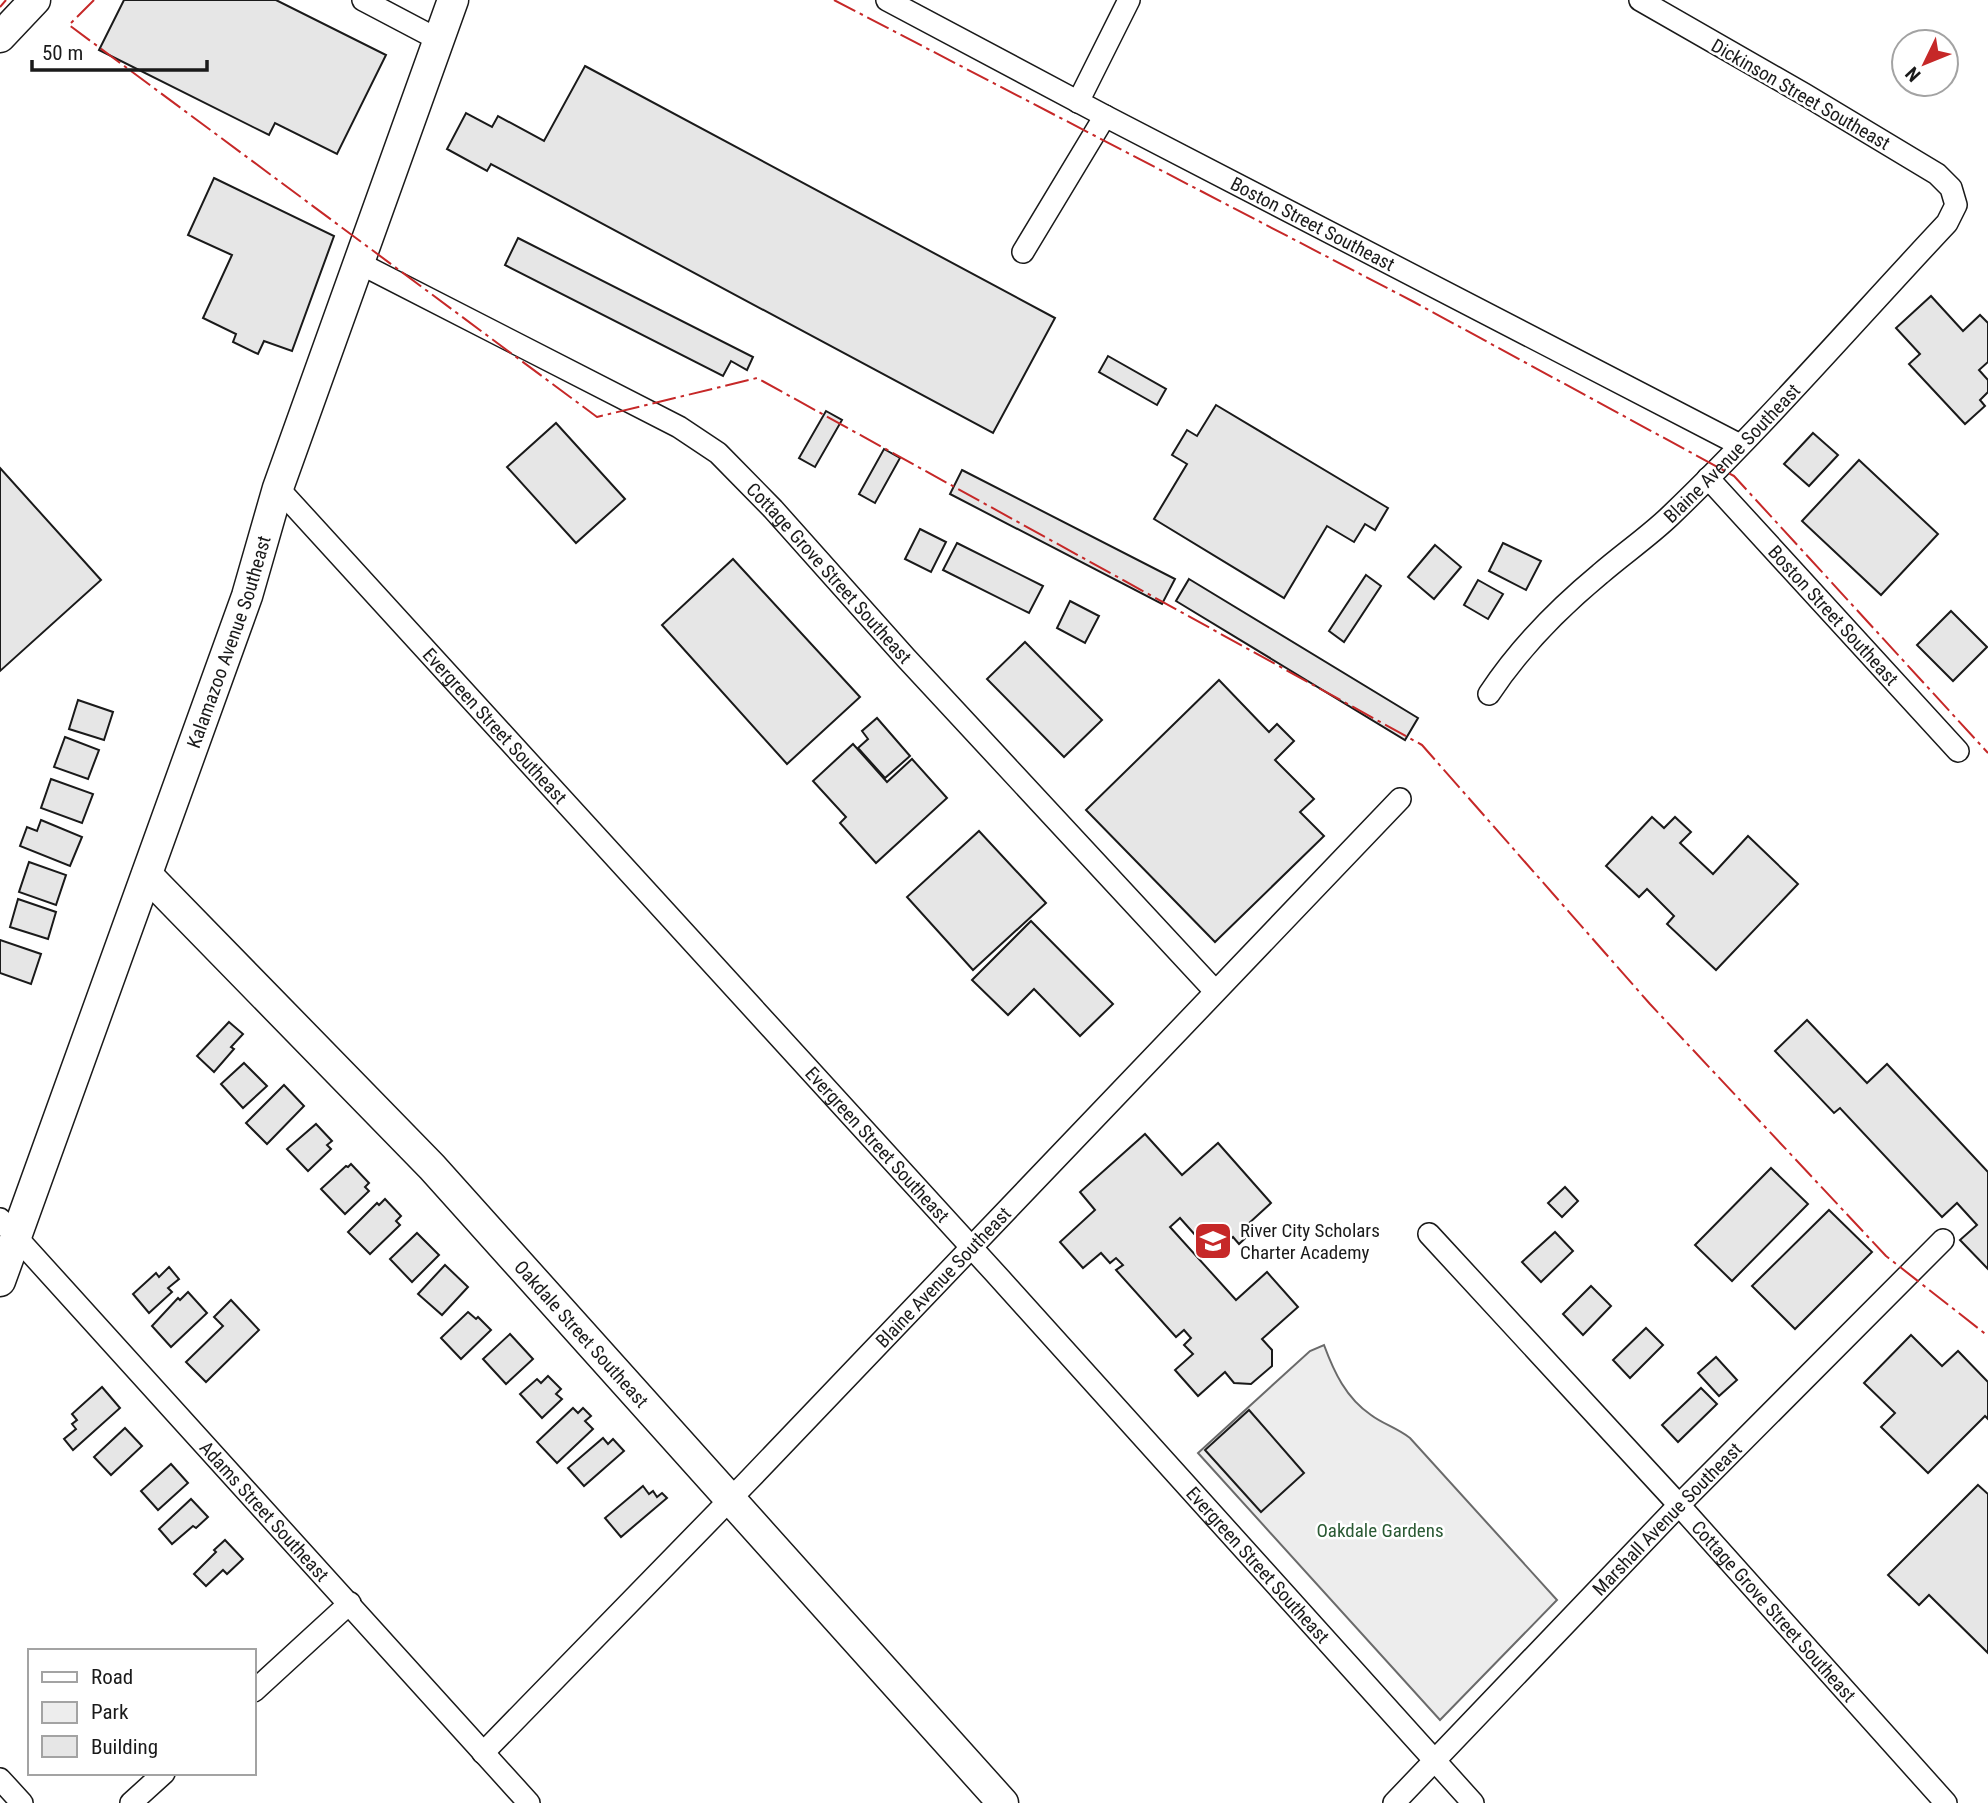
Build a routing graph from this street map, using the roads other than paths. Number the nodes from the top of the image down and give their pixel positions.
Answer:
1 (35, 0) edge
2 (363, 0) edge
3 (453, 0) edge
4 (887, 0) edge
5 (1129, 0) edge
6 (1640, 0) edge
7 (0, 37) edge
8 (439, 40) junction
9 (1079, 102) junction
10 (1105, 116) junction
11 (1954, 196) joint
12 (1023, 252) dead end
13 (359, 263) junction
14 (1740, 445) junction
15 (1708, 478) junction
16 (278, 488) junction
17 (1489, 694) dead end
18 (1958, 751) dead end
19 (1400, 799) dead end
20 (147, 875) junction
21 (1215, 991) junction
22 (8, 1228) edge
23 (1429, 1234) dead end
24 (1943, 1240) dead end
25 (971, 1247) junction
26 (0, 1281) edge
27 (729, 1501) junction
28 (1679, 1505) junction
29 (350, 1604) junction
30 (256, 1689) edge
31 (483, 1753) junction
32 (1435, 1761) junction
33 (162, 1775) edge
34 (0, 1779) edge
35 (22, 1803) edge
36 (131, 1803) edge
37 (529, 1803) edge
38 (1003, 1803) edge
39 (1394, 1803) edge
40 (1473, 1803) edge
41 (1946, 1803) edge

1 - 7 main road
2 - 8 street
3 - 8 main road, Kalamazoo Avenue Southeast
4 - 9 street, Boston Street Southeast
5 - 9 street
6 - 11 street, Dickinson Street Southeast
8 - 13 main road, Kalamazoo Avenue Southeast
9 - 10 street, Boston Street Southeast
10 - 12 street
10 - 14 street, Boston Street Southeast
11 - 14 street, Blaine Avenue Southeast
13 - 16 main road, Kalamazoo Avenue Southeast
13 - 21 street, Cottage Grove Street Southeast
14 - 15 street, Blaine Avenue Southeast
15 - 17 street, Blaine Avenue Southeast
15 - 18 street, Boston Street Southeast
16 - 20 main road, Kalamazoo Avenue Southeast
16 - 25 street, Evergreen Street Southeast
19 - 21 street, Blaine Avenue Southeast
20 - 22 main road, Kalamazoo Avenue Southeast
20 - 27 main road, Oakdale Street Southeast
21 - 25 street, Blaine Avenue Southeast
22 - 26 main road, Kalamazoo Avenue Southeast
22 - 29 street, Adams Street Southeast
23 - 28 street, Cottage Grove Street Southeast
24 - 28 street, Marshall Avenue Southeast
25 - 27 street, Blaine Avenue Southeast
25 - 32 street, Evergreen Street Southeast
27 - 31 street, Blaine Avenue Southeast
27 - 38 main road, Oakdale Street Southeast
28 - 32 street, Marshall Avenue Southeast
28 - 41 street, Cottage Grove Street Southeast
29 - 30 street
29 - 31 street, Adams Street Southeast
31 - 37 street, Adams Street Southeast
32 - 39 street, Marshall Avenue Southeast
32 - 40 street, Evergreen Street Southeast
33 - 36 street
34 - 35 street

